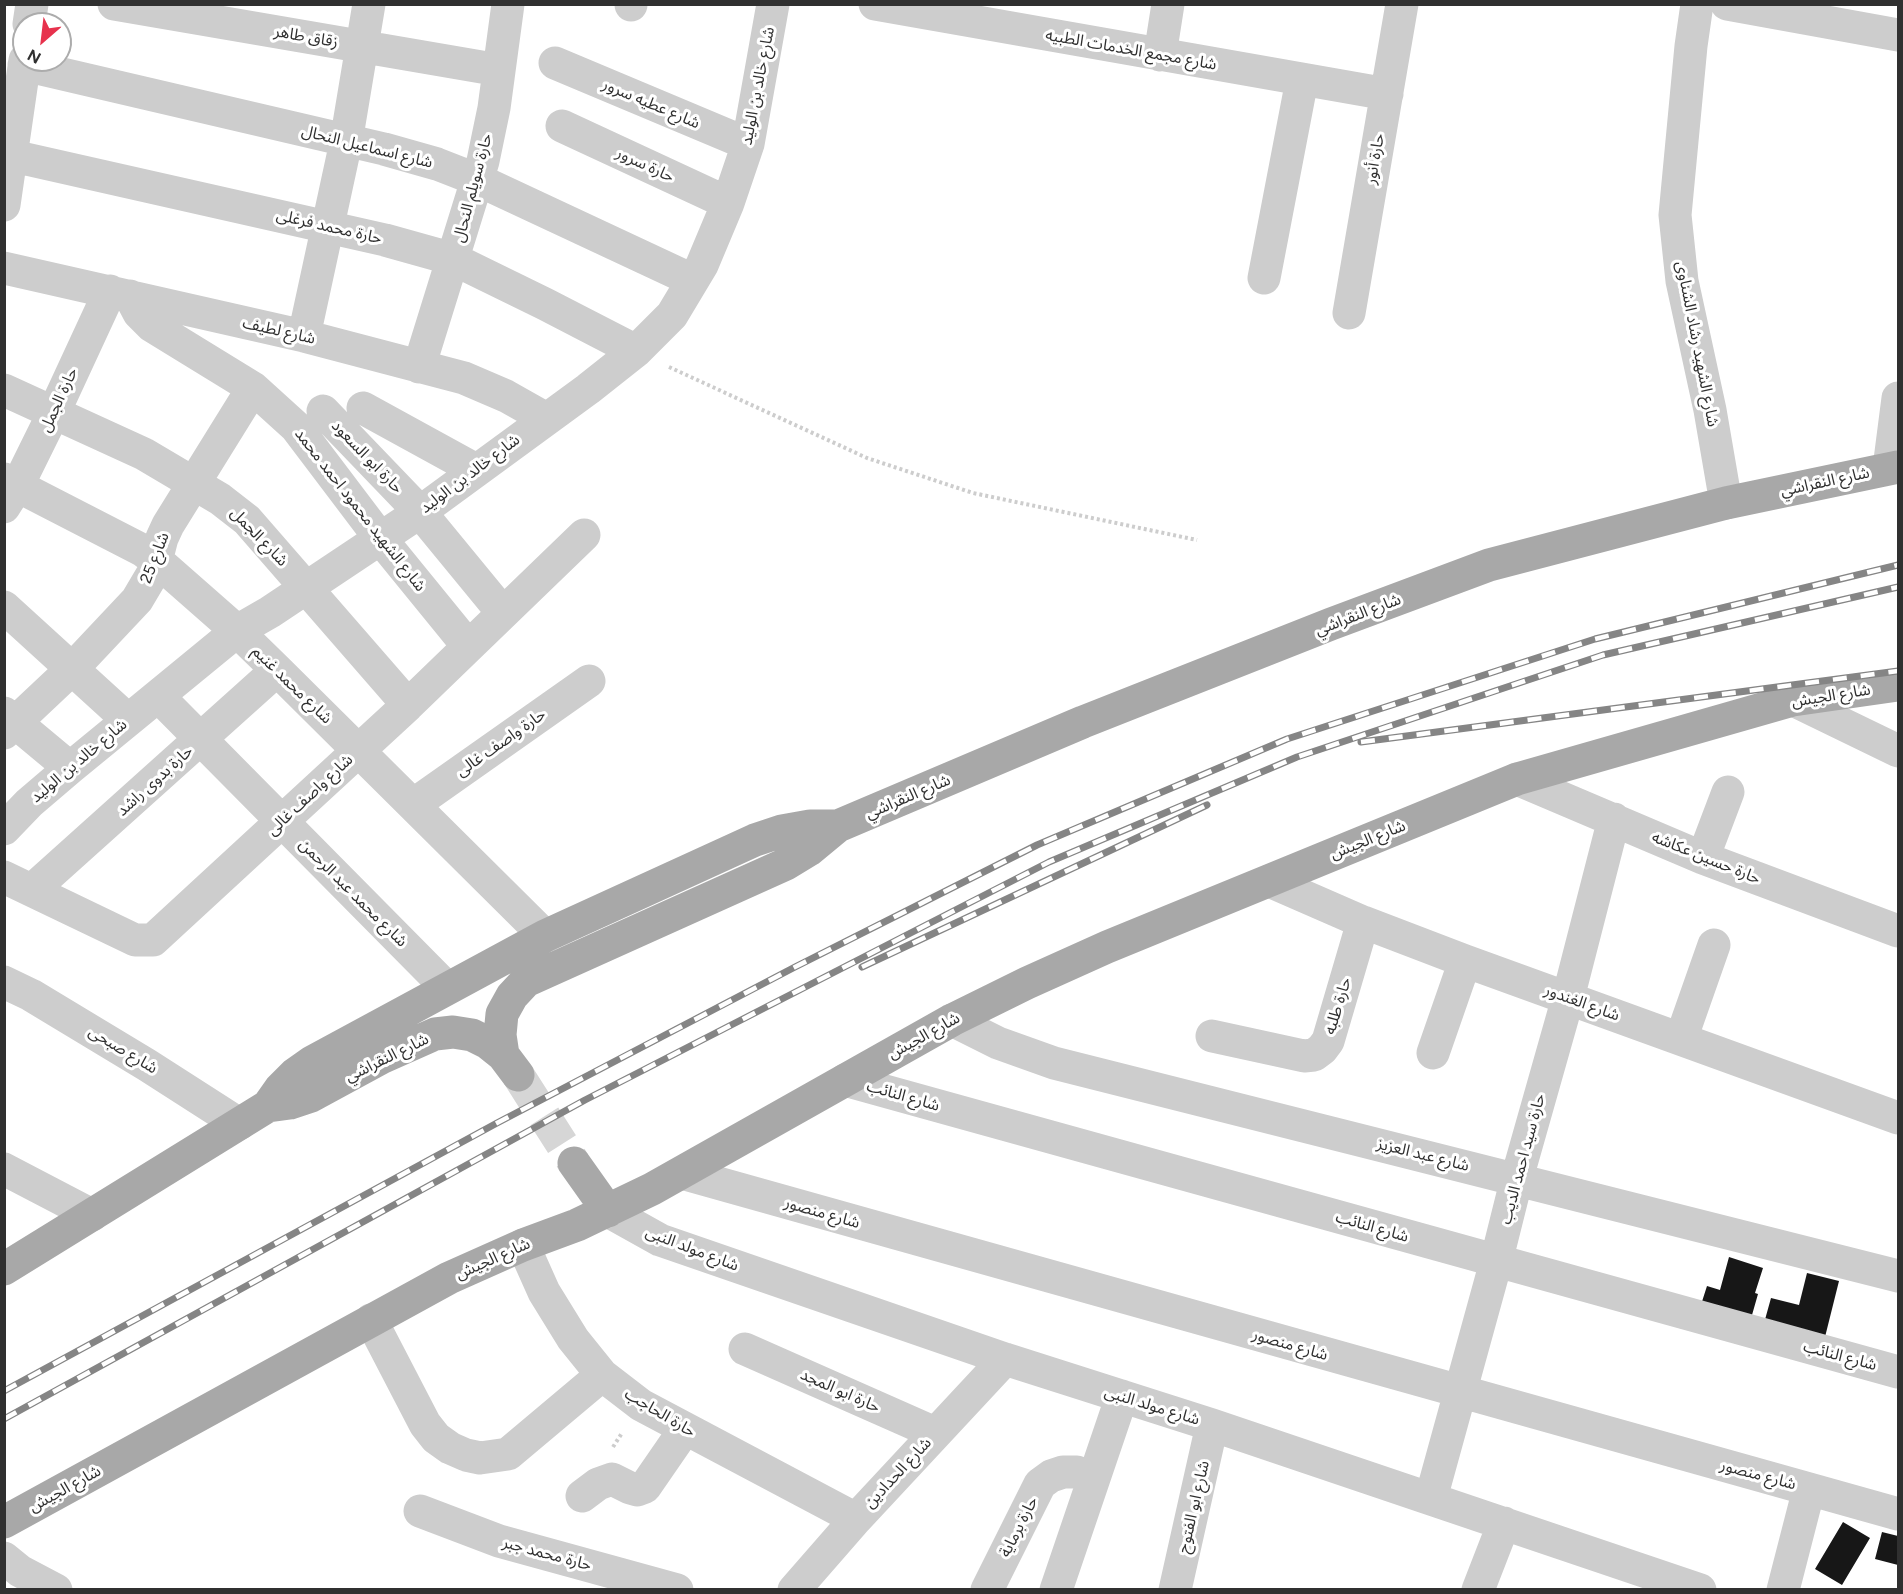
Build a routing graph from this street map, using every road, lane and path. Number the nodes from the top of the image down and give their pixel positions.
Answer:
1 (114, 4) edge
2 (369, 4) edge
3 (508, 4) edge
4 (773, 4) edge
5 (875, 4) edge
6 (1168, 4) edge
7 (1402, 4) edge
8 (1697, 4) edge
9 (1727, 4) edge
10 (1899, 35) edge
11 (362, 46) junction
12 (1160, 55) junction
13 (555, 63) dead end
14 (499, 70) junction
15 (23, 72) edge
16 (65, 72) edge
17 (1302, 80) junction
18 (1386, 94) junction
19 (562, 126) dead end
20 (346, 142) junction
21 (748, 144) junction
22 (8, 154) edge
23 (478, 180) junction
24 (728, 203) junction
25 (4, 205) edge
26 (329, 228) junction
27 (453, 259) junction
28 (4, 267) edge
29 (1264, 278) dead end
30 (692, 280) junction
31 (120, 293) junction
32 (1349, 313) dead end
33 (304, 336) junction
34 (636, 351) junction
35 (419, 367) junction
36 (253, 388) junction
37 (4, 390) edge
38 (1899, 398) edge
39 (363, 408) dead end
40 (322, 411) dead end
41 (54, 412) junction
42 (545, 418) junction
43 (1894, 468) edge
44 (476, 470) junction
45 (194, 482) junction
46 (9, 490) edge
47 (1726, 503) junction
48 (420, 512) junction
49 (584, 535) dead end
50 (380, 538) junction
51 (1197, 540) dead end
52 (156, 561) junction
53 (305, 587) junction
54 (4, 607) edge
55 (503, 613) junction
56 (237, 632) junction
57 (468, 646) junction
58 (73, 668) junction
59 (277, 670) junction
60 (589, 681) dead end
61 (1899, 685) edge
62 (158, 696) junction
63 (1793, 700) junction
64 (408, 705) junction
65 (128, 720) junction
66 (8, 723) edge
67 (202, 738) junction
68 (359, 750) junction
69 (1899, 751) edge
70 (70, 768) junction
71 (1517, 778) junction
72 (1728, 792) dead end
73 (413, 805) junction
74 (1614, 819) junction
75 (282, 821) junction
76 (838, 826) junction
77 (4, 829) edge
78 (1703, 858) junction
79 (1269, 881) junction
80 (18, 884) edge
81 (1363, 922) junction
82 (1899, 931) edge
83 (545, 936) junction
84 (1714, 945) dead end
85 (1465, 961) junction
86 (4, 982) edge
87 (447, 988) junction
88 (1568, 998) junction
89 (952, 1020) junction
90 (1212, 1036) dead end
91 (1681, 1039) junction
92 (1433, 1053) dead end
93 (845, 1080) junction
94 (268, 1106) junction
95 (1899, 1118) edge
96 (239, 1124) junction
97 (574, 1162) tunnel mouth
98 (4, 1169) edge
99 (682, 1173) junction
100 (1517, 1178) junction
101 (608, 1210) junction
102 (92, 1215) junction
103 (523, 1245) junction
104 (1496, 1262) junction
105 (4, 1269) edge
106 (1899, 1276) edge
107 (371, 1320) junction
108 (745, 1349) dead end
109 (1005, 1359) junction
110 (1899, 1372) edge
111 (602, 1375) junction
112 (1460, 1392) junction
113 (1122, 1396) junction
114 (1212, 1425) junction
115 (685, 1429) junction
116 (935, 1433) junction
117 (1093, 1480) junction
118 (1809, 1489) junction
119 (582, 1496) dead end
120 (1431, 1498) junction
121 (420, 1511) dead end
122 (1899, 1514) edge
123 (855, 1519) junction
124 (4, 1522) edge
125 (1504, 1523) junction
126 (4, 1558) edge
127 (1181, 1588) edge
128 (56, 1590) edge
129 (677, 1590) edge
130 (794, 1590) edge
131 (987, 1590) edge
132 (1056, 1590) edge
133 (1478, 1590) edge
134 (1700, 1590) edge
135 (1784, 1590) edge

1 - 11 street, زقاق طاهر
2 - 11 street
3 - 14 street, حارة سويلم النحال
4 - 21 street, شارع خالد بن الوليد
5 - 12 street, شارع مجمع الخدمات الطبيه
6 - 12 street
7 - 18 street, حارة أنور
8 - 47 street, شارع الشهيد رشاد الشناوى
9 - 10 street
11 - 14 street, زقاق طاهر
11 - 20 street
12 - 17 street, شارع مجمع الخدمات الطبيه
13 - 21 street, شارع عطيه سرور
14 - 23 street, حارة سويلم النحال
15 - 22 street
16 - 20 street, شارع اسماعيل النحال
17 - 18 street, شارع مجمع الخدمات الطبيه
17 - 29 street
18 - 32 street, حارة أنور
19 - 24 street, حارة سرور
20 - 23 street, شارع اسماعيل النحال
20 - 26 street
21 - 24 street, شارع خالد بن الوليد
22 - 25 street
22 - 26 street, حارة محمد فرغلى
23 - 27 street, حارة سويلم النحال
23 - 30 street, شارع اسماعيل النحال
24 - 30 street, شارع خالد بن الوليد
26 - 27 street, حارة محمد فرغلى
26 - 33 street
27 - 34 street, حارة محمد فرغلى
27 - 35 street, حارة سويلم النحال
28 - 31 street, شارع لطيف
30 - 34 street, شارع خالد بن الوليد
31 - 33 street, شارع لطيف
31 - 36 street, شارع الشهيد محمود احمد محمد
31 - 41 street, حارة الجمل
33 - 35 street, شارع لطيف
34 - 42 street, شارع خالد بن الوليد
34 - 51 path
35 - 42 street, شارع لطيف
36 - 45 street, شارع 25
36 - 50 street, شارع الشهيد محمود احمد محمد
37 - 41 street, شارع الجمل
38 - 43 street
39 - 44 street
40 - 48 street, حارة ابو السعود
41 - 45 street, شارع الجمل
41 - 46 street, حارة الجمل
42 - 44 street, شارع خالد بن الوليد
43 - 47 main road, شارع النقراشي
44 - 48 street, شارع خالد بن الوليد
45 - 52 street, شارع 25
45 - 53 street, شارع الجمل
46 - 52 street, شارع محمد غنيم
47 - 76 main road, شارع النقراشي
48 - 50 street, شارع خالد بن الوليد
48 - 55 street, حارة ابو السعود
49 - 55 street, شارع واصف غالى
50 - 53 street, شارع خالد بن الوليد
50 - 57 street, شارع الشهيد محمود احمد محمد
52 - 56 street, شارع محمد غنيم
52 - 58 street, شارع 25
53 - 56 street, شارع خالد بن الوليد
53 - 64 street, شارع الجمل
54 - 58 street
55 - 57 street, شارع واصف غالى
56 - 59 street, شارع محمد غنيم
56 - 62 street, شارع خالد بن الوليد
57 - 64 street, شارع واصف غالى
58 - 65 street
58 - 66 street, شارع 25
59 - 67 street, حارة بدوى راشد
59 - 68 street, شارع محمد غنيم
60 - 73 street, حارة واصف غالى
61 - 63 main road, شارع الجيش
62 - 65 street, شارع خالد بن الوليد
62 - 67 street, شارع محمد عبد الرحمن
63 - 69 street
63 - 71 main road, شارع الجيش
64 - 68 street, شارع واصف غالى
65 - 70 street, شارع خالد بن الوليد
66 - 70 street
67 - 75 street, شارع محمد عبد الرحمن
67 - 80 street, حارة بدوى راشد
68 - 73 street, شارع محمد غنيم
68 - 75 street, شارع واصف غالى
70 - 77 street, شارع خالد بن الوليد
71 - 74 street, حارة حسين عكاشه
71 - 79 main road, شارع الجيش
72 - 78 street
73 - 83 street, شارع محمد غنيم
74 - 78 street, حارة حسين عكاشه
74 - 88 street, حارة سيد احمد الديب
75 - 80 street, شارع واصف غالى
75 - 87 street, شارع محمد عبد الرحمن
76 - 83 main road, شارع النقراشي
76 - 94 main road, شارع النقراشي
78 - 82 street, حارة حسين عكاشه
79 - 81 street, شارع الغندور
79 - 89 main road, شارع الجيش
81 - 85 street, شارع الغندور
81 - 90 street, حارة طلبه
83 - 87 main road, شارع النقراشي
84 - 91 street
85 - 88 street, شارع الغندور
85 - 92 street
86 - 96 street, شارع صبحى
87 - 94 main road, شارع النقراشي
88 - 91 street, شارع الغندور
88 - 100 street, حارة سيد احمد الديب
89 - 93 main road, شارع الجيش
89 - 100 street, شارع عبد العزيز
91 - 95 street, شارع الغندور
93 - 99 main road, شارع الجيش
93 - 104 street, شارع النائب
94 - 96 main road, شارع النقراشي
96 - 102 main road, شارع النقراشي
97 - 101 main road
98 - 102 street
99 - 101 main road, شارع الجيش
99 - 112 street, شارع منصور
100 - 104 street, حارة سيد احمد الديب
100 - 106 street, شارع عبد العزيز
101 - 103 main road, شارع الجيش
101 - 109 street, شارع مولد النبى
102 - 105 main road, شارع النقراشي
103 - 107 main road, شارع الجيش
103 - 111 street, حارة الحاجب
104 - 110 street, شارع النائب
104 - 112 street, حارة سيد احمد الديب
107 - 111 street
107 - 124 main road, شارع الجيش
108 - 116 street, حارة ابو المجد
109 - 113 street, شارع مولد النبى
109 - 116 street, شارع الحدادين
111 - 115 street, حارة الحاجب
112 - 118 street, شارع منصور
112 - 120 street, حارة سيد احمد الديب
113 - 114 street, شارع مولد النبى
113 - 117 street
114 - 120 street, شارع مولد النبى
114 - 127 street, شارع ابو الفتوح
115 - 119 street
115 - 123 street, حارة الحاجب
116 - 123 street, شارع الحدادين
117 - 131 street, حارة برماية
117 - 132 street
118 - 122 street, شارع منصور
118 - 135 street
120 - 125 street, شارع مولد النبى
121 - 129 street, حارة محمد جبر
123 - 130 street, شارع الحدادين
125 - 133 street
125 - 134 street, شارع مولد النبى
126 - 128 street

